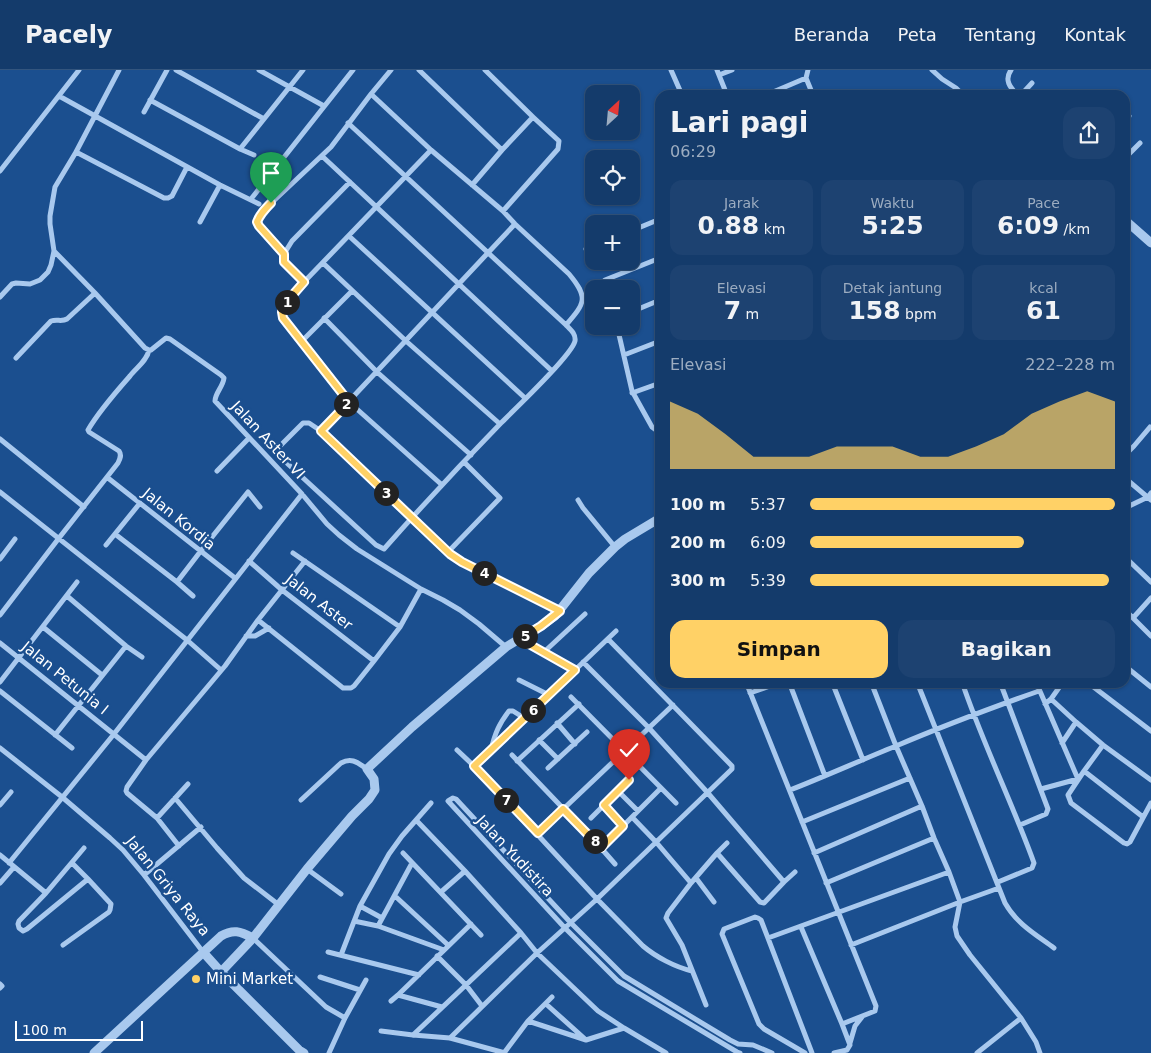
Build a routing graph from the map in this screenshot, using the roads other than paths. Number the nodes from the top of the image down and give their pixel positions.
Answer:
1 (79, 70) edge
2 (120, 70) edge
3 (167, 70) edge
4 (176, 70) edge
5 (259, 70) edge
6 (303, 70) edge
7 (353, 70) edge
8 (391, 70) edge
9 (419, 70) edge
10 (484, 70) edge
11 (671, 70) edge
12 (732, 70) edge
13 (808, 70) edge
14 (932, 70) edge
15 (1011, 70) edge
16 (718, 72) edge
17 (806, 78) junction
18 (1032, 83) dead end
19 (290, 87) junction
20 (680, 90) edge
21 (725, 90) edge
22 (778, 90) edge
23 (811, 90) edge
24 (958, 90) edge
25 (1013, 90) edge
26 (1027, 90) edge
27 (371, 94) junction
28 (59, 96) junction
29 (150, 100) junction
30 (324, 106) junction
31 (144, 112) dead end
32 (94, 115) junction
33 (533, 117) junction
34 (264, 119) junction
35 (348, 123) junction
36 (1140, 143) dead end
37 (240, 149) junction
38 (431, 150) junction
39 (502, 150) junction
40 (76, 152) junction
41 (1130, 153) edge
42 (254, 155) dead end
43 (322, 156) junction
44 (187, 167) junction
45 (0, 170) edge
46 (405, 177) junction
47 (350, 182) junction
48 (220, 185) junction
49 (472, 185) junction
50 (251, 199) junction
51 (259, 204) dead end
52 (377, 206) junction
53 (503, 211) junction
54 (655, 221) edge
55 (200, 222) dead end
56 (515, 224) junction
57 (1130, 224) edge
58 (640, 227) edge
59 (349, 236) junction
60 (1151, 243) edge
61 (54, 251) junction
62 (487, 253) junction
63 (284, 254) junction
64 (655, 260) edge
65 (323, 263) junction
66 (605, 280) dead end
67 (304, 282) junction
68 (458, 284) junction
69 (352, 291) junction
70 (96, 293) junction
71 (0, 297) edge
72 (655, 302) edge
73 (640, 308) edge
74 (432, 312) junction
75 (324, 318) junction
76 (566, 325) junction
77 (619, 335) edge
78 (406, 341) junction
79 (301, 342) junction
80 (655, 343) edge
81 (149, 350) junction
82 (624, 355) junction
83 (16, 358) dead end
84 (552, 371) junction
85 (377, 372) junction
86 (655, 385) edge
87 (632, 394) junction
88 (525, 398) junction
89 (349, 402) junction
90 (500, 424) junction
91 (655, 426) edge
92 (652, 427) junction
93 (1150, 427) edge
94 (655, 429) edge
95 (321, 431) junction
96 (250, 438) junction
97 (0, 439) edge
98 (1130, 449) edge
99 (471, 455) junction
100 (464, 462) junction
101 (217, 471) dead end
102 (108, 478) junction
103 (1130, 482) edge
104 (442, 486) junction
105 (0, 492) edge
106 (302, 494) junction
107 (1150, 497) edge
108 (578, 500) dead end
109 (140, 503) junction
110 (1130, 506) edge
111 (84, 507) junction
112 (260, 507) dead end
113 (412, 517) junction
114 (655, 521) edge
115 (115, 534) junction
116 (59, 538) junction
117 (16, 539) dead end
118 (0, 545) edge
119 (106, 545) dead end
120 (616, 547) junction
121 (7, 550) junction
122 (200, 552) junction
123 (448, 552) junction
124 (293, 553) dead end
125 (0, 559) edge
126 (249, 561) junction
127 (305, 561) junction
128 (1130, 562) edge
129 (235, 578) junction
130 (77, 582) dead end
131 (177, 582) junction
132 (1151, 582) edge
133 (421, 589) junction
134 (282, 590) junction
135 (66, 596) junction
136 (193, 596) dead end
137 (1151, 598) edge
138 (560, 611) junction
139 (585, 614) dead end
140 (0, 615) edge
141 (1130, 615) edge
142 (1133, 618) junction
143 (258, 620) junction
144 (43, 626) junction
145 (400, 626) junction
146 (269, 628) junction
147 (616, 631) dead end
148 (246, 636) junction
149 (1151, 636) edge
150 (520, 639) junction
151 (608, 639) junction
152 (187, 640) junction
153 (0, 643) edge
154 (126, 646) junction
155 (506, 647) junction
156 (544, 652) junction
157 (142, 657) dead end
158 (18, 658) junction
159 (374, 661) junction
160 (583, 662) junction
161 (222, 670) junction
162 (575, 670) junction
163 (1130, 670) edge
164 (102, 675) junction
165 (519, 680) dead end
166 (0, 682) edge
167 (655, 687) edge
168 (1151, 687) edge
169 (656, 688) edge
170 (748, 688) edge
171 (764, 688) edge
172 (791, 688) edge
173 (834, 688) edge
174 (874, 688) edge
175 (919, 688) edge
176 (964, 688) edge
177 (1002, 688) edge
178 (1038, 688) edge
179 (1059, 688) edge
180 (1094, 688) edge
181 (1039, 691) junction
182 (0, 692) edge
183 (750, 693) junction
184 (549, 695) junction
185 (571, 697) dead end
186 (1051, 699) junction
187 (1007, 702) junction
188 (579, 704) junction
189 (1045, 704) junction
190 (673, 705) junction
191 (78, 706) junction
192 (973, 715) junction
193 (524, 718) junction
194 (1076, 722) junction
195 (557, 723) junction
196 (649, 728) junction
197 (936, 730) junction
198 (1151, 731) edge
199 (587, 732) dead end
200 (114, 734) junction
201 (55, 735) junction
202 (539, 740) junction
203 (1062, 742) junction
204 (575, 744) junction
205 (1103, 745) junction
206 (896, 746) junction
207 (0, 748) edge
208 (72, 748) dead end
209 (457, 750) dead end
210 (491, 750) junction
211 (625, 751) junction
212 (512, 755) dead end
213 (146, 760) junction
214 (558, 760) junction
215 (863, 760) junction
216 (517, 761) junction
217 (474, 766) junction
218 (548, 768) dead end
219 (368, 769) junction
220 (1084, 771) junction
221 (825, 776) junction
222 (910, 778) junction
223 (1078, 779) junction
224 (629, 780) dead end
225 (1151, 780) edge
226 (188, 784) dead end
227 (661, 788) junction
228 (1041, 789) junction
229 (790, 790) junction
230 (618, 791) junction
231 (10, 792) dead end
232 (707, 792) junction
233 (62, 797) junction
234 (175, 798) junction
235 (301, 800) dead end
236 (431, 803) dead end
237 (676, 803) dead end
238 (1151, 804) edge
239 (0, 805) edge
240 (604, 805) junction
241 (922, 806) junction
242 (563, 809) junction
243 (638, 811) junction
244 (632, 817) junction
245 (1143, 817) junction
246 (157, 818) junction
247 (591, 818) dead end
248 (416, 820) junction
249 (802, 822) junction
250 (1020, 825) junction
251 (623, 826) junction
252 (201, 827) junction
253 (538, 833) junction
254 (934, 838) junction
255 (656, 842) junction
256 (727, 843) dead end
257 (179, 846) junction
258 (84, 848) dead end
259 (601, 848) junction
260 (404, 853) dead end
261 (717, 853) junction
262 (814, 853) junction
263 (0, 855) edge
264 (9, 863) junction
265 (72, 863) junction
266 (412, 863) junction
267 (615, 864) dead end
268 (14, 867) junction
269 (307, 869) junction
270 (465, 871) junction
271 (795, 872) dead end
272 (949, 872) junction
273 (144, 875) junction
274 (696, 878) junction
275 (88, 879) junction
276 (0, 882) edge
277 (784, 882) junction
278 (691, 883) junction
279 (826, 883) junction
280 (998, 885) junction
281 (441, 892) junction
282 (46, 894) junction
283 (341, 894) dead end
284 (395, 896) junction
285 (596, 899) junction
286 (714, 902) dead end
287 (960, 902) junction
288 (279, 905) junction
289 (360, 906) junction
290 (838, 913) junction
291 (382, 918) junction
292 (354, 921) junction
293 (570, 922) junction
294 (471, 924) junction
295 (378, 926) junction
296 (564, 927) junction
297 (801, 927) junction
298 (521, 933) junction
299 (481, 935) dead end
300 (252, 938) junction
301 (768, 938) junction
302 (63, 945) dead end
303 (851, 945) junction
304 (446, 948) junction
305 (1054, 948) dead end
306 (203, 952) junction
307 (328, 952) dead end
308 (536, 953) junction
309 (341, 955) junction
310 (438, 956) junction
311 (692, 971) junction
312 (221, 972) junction
313 (419, 975) junction
314 (320, 977) dead end
315 (366, 980) dead end
316 (466, 985) junction
317 (360, 990) junction
318 (398, 995) junction
319 (552, 997) dead end
320 (391, 1001) dead end
321 (546, 1004) junction
322 (706, 1005) dead end
323 (482, 1006) junction
324 (442, 1007) junction
325 (864, 1015) junction
326 (345, 1018) junction
327 (1022, 1018) junction
328 (528, 1021) junction
329 (842, 1024) junction
330 (624, 1028) junction
331 (381, 1030) dead end
332 (413, 1035) junction
333 (450, 1038) junction
334 (586, 1040) junction
335 (741, 1044) junction
336 (850, 1045) junction
337 (657, 1048) junction
338 (300, 1052) edge
339 (94, 1053) edge
340 (329, 1053) edge
341 (504, 1053) edge
342 (651, 1053) edge
343 (666, 1053) edge
344 (738, 1053) edge
345 (772, 1053) edge
346 (805, 1053) edge
347 (812, 1053) edge
348 (834, 1053) edge
349 (977, 1053) edge
350 (1040, 1053) edge

1 - 28 street
2 - 32 street
3 - 29 street
4 - 34 street
5 - 19 street
6 - 19 street
7 - 30 street
8 - 27 street
9 - 39 street
10 - 33 street
11 - 20 street
12 - 16 street
13 - 17 street
14 - 24 street
15 - 25 street
16 - 21 street
17 - 22 street
17 - 23 street
18 - 26 street
19 - 30 street
19 - 34 street
27 - 35 street
27 - 38 street
28 - 32 street
28 - 45 street
29 - 31 street
29 - 37 street
30 - 50 street
32 - 40 street
32 - 44 street
33 - 39 street
33 - 53 street
34 - 37 street
35 - 43 street
35 - 46 street
36 - 41 street
37 - 42 street
38 - 46 street
38 - 49 street
39 - 49 street
40 - 44 street
40 - 61 street
43 - 47 street
43 - 63 street
44 - 48 street
46 - 52 street
46 - 62 street
47 - 52 street
47 - 63 street
48 - 50 street
48 - 55 street
49 - 53 street
50 - 51 street
52 - 59 street
52 - 68 street
53 - 56 street
54 - 58 street
56 - 62 street
56 - 76 street
57 - 60 street
59 - 65 street
59 - 74 street
61 - 70 street
61 - 71 street
62 - 68 street
62 - 76 street
63 - 67 street
64 - 66 street
65 - 67 street
65 - 69 street
67 - 79 street
68 - 74 street
68 - 84 street
69 - 75 street
69 - 78 street
70 - 81 street
70 - 83 street
72 - 73 street
74 - 78 street
74 - 88 street
75 - 79 street
75 - 85 street
76 - 84 street
77 - 82 street
78 - 85 street
78 - 90 street
79 - 89 street
80 - 82 street
81 - 96 street, Jalan Aster VI
81 - 102 street
82 - 87 street
84 - 88 street
85 - 89 street
85 - 99 street
86 - 87 street
87 - 92 street
88 - 90 street
89 - 95 street
89 - 104 street
90 - 99 street
91 - 92 street
92 - 94 street
93 - 98 street
95 - 113 street
95 - 113 street
96 - 101 street
96 - 106 street, Jalan Aster VI
97 - 111 street
99 - 100 street
100 - 104 street
100 - 123 street
102 - 109 street, Jalan Kordia
102 - 111 street
103 - 107 street
104 - 113 street
105 - 116 street
106 - 126 street
106 - 133 street, Jalan Aster VI
107 - 110 street
108 - 120 street
109 - 115 street
109 - 122 street, Jalan Kordia
111 - 116 street
112 - 122 street
113 - 123 street
114 - 120 street
115 - 119 street
115 - 131 street
116 - 140 street
116 - 152 street
117 - 121 street
118 - 121 street
120 - 138 street
121 - 125 street
122 - 129 street, Jalan Kordia
122 - 131 street
123 - 138 street
124 - 127 street
126 - 129 street
126 - 134 street, Jalan Aster
127 - 134 street
127 - 145 street
128 - 132 street
129 - 152 street
130 - 135 street
131 - 136 street
133 - 145 street
133 - 155 street, Jalan Aster VI
134 - 143 street
134 - 159 street, Jalan Aster
135 - 144 street
135 - 154 street
137 - 142 street
138 - 150 street
139 - 156 street
141 - 142 street
142 - 149 street
143 - 146 street
143 - 148 street
144 - 158 street
144 - 164 street
145 - 159 street
146 - 148 street
146 - 159 street
147 - 151 street
148 - 161 street
150 - 155 street
150 - 156 street
151 - 160 street
151 - 167 street
152 - 161 street
152 - 200 street
153 - 158 street, Jalan Petunia I
154 - 157 street
154 - 164 street
155 - 219 street
156 - 162 street
158 - 166 street
158 - 191 street, Jalan Petunia I
160 - 162 street
160 - 196 street
161 - 213 street
162 - 184 street
163 - 168 street
164 - 191 street
165 - 184 street
169 - 190 street
170 - 183 street
171 - 183 street
172 - 221 street
173 - 215 street
174 - 206 street
175 - 197 street
176 - 192 street
177 - 187 street
178 - 181 street
179 - 186 street
180 - 198 street
181 - 187 street
181 - 189 street
182 - 201 street
183 - 229 street
184 - 193 street
185 - 188 street
186 - 189 street
186 - 194 street
187 - 192 street
187 - 228 street
188 - 195 street
188 - 211 street
189 - 203 street
190 - 196 street
190 - 232 street
191 - 200 street, Jalan Petunia I
191 - 201 street
192 - 197 street
192 - 250 street
193 - 210 street
193 - 210 street
194 - 203 street
194 - 205 street
195 - 202 street
195 - 204 street
196 - 211 street
196 - 232 street
197 - 206 street
197 - 280 street
199 - 204 street
200 - 213 street, Jalan Petunia I
200 - 233 street
201 - 208 street
202 - 214 street
202 - 216 street
203 - 223 street
204 - 214 street
205 - 220 street
205 - 225 street
206 - 215 street
206 - 222 street
207 - 233 street, Jalan Griya Raya
209 - 217 street
210 - 217 street
211 - 227 street
211 - 242 street
212 - 216 street
213 - 246 street
214 - 218 street
215 - 221 street
216 - 242 street
217 - 253 street
219 - 235 street
219 - 269 street
220 - 223 street
220 - 245 street
221 - 229 street
222 - 241 street
222 - 249 street
223 - 228 street
223 - 245 street
224 - 230 street
226 - 234 street
227 - 237 street
227 - 243 street
228 - 250 street
229 - 249 street
230 - 240 street
230 - 243 street
231 - 239 street
232 - 255 street
232 - 277 street
233 - 264 street
233 - 273 street, Jalan Griya Raya
234 - 246 street
234 - 252 street
236 - 248 street
238 - 245 street
240 - 247 street
240 - 251 street
241 - 254 street
241 - 262 street
242 - 253 street
242 - 259 street
243 - 244 street
244 - 251 street
244 - 255 street
246 - 257 street
248 - 270 street
248 - 289 street
249 - 262 street
250 - 280 street
251 - 259 street
252 - 257 street
252 - 288 street
253 - 285 street
254 - 272 street
254 - 279 street
255 - 278 street
255 - 285 street
256 - 261 street
257 - 273 street
258 - 265 street
259 - 267 street
260 - 266 street
261 - 274 street
261 - 277 street
262 - 279 street
263 - 264 street
264 - 268 street
265 - 275 street
265 - 282 street
266 - 281 street
266 - 284 street
268 - 276 street
268 - 282 street
269 - 283 street
269 - 288 street
270 - 281 street
270 - 298 street
271 - 277 street
272 - 287 street
272 - 290 street
273 - 306 street, Jalan Griya Raya
274 - 278 street
274 - 286 street
275 - 282 street
275 - 302 street
278 - 311 street
279 - 290 street
280 - 287 street
280 - 305 street
281 - 294 street
284 - 291 street
284 - 304 street
285 - 293 street
285 - 311 street
287 - 303 street
287 - 327 street
288 - 300 street
289 - 291 street
289 - 292 street
290 - 297 street
290 - 303 street
291 - 295 street
292 - 295 street
292 - 309 street
293 - 296 street
293 - 296 street, Jalan Yudistira
293 - 335 street, Jalan Yudistira
294 - 299 street
294 - 304 street
295 - 304 street
296 - 308 street
296 - 344 street, Jalan Yudistira
297 - 301 street
297 - 329 street
298 - 308 street
298 - 316 street
300 - 306 street
300 - 312 street
300 - 326 street
301 - 346 street
301 - 347 street
303 - 325 street
304 - 310 street
306 - 312 street, Jalan Griya Raya
306 - 339 street
307 - 309 street
308 - 323 street
308 - 330 street
309 - 313 street
310 - 313 street
310 - 316 street
311 - 322 street
312 - 338 street, Jalan Griya Raya
313 - 318 street
314 - 317 street
315 - 317 street
316 - 323 street
316 - 324 street
317 - 326 street
318 - 320 street
318 - 324 street
319 - 321 street
321 - 328 street
321 - 334 street
323 - 333 street
324 - 332 street
325 - 329 street
325 - 336 street
326 - 340 street
327 - 349 street
327 - 350 street
328 - 334 street
328 - 341 street
329 - 336 street
330 - 334 street
330 - 337 street
331 - 332 street
332 - 333 street
333 - 341 street
335 - 344 street
335 - 345 street
336 - 348 street
337 - 342 street
337 - 343 street

